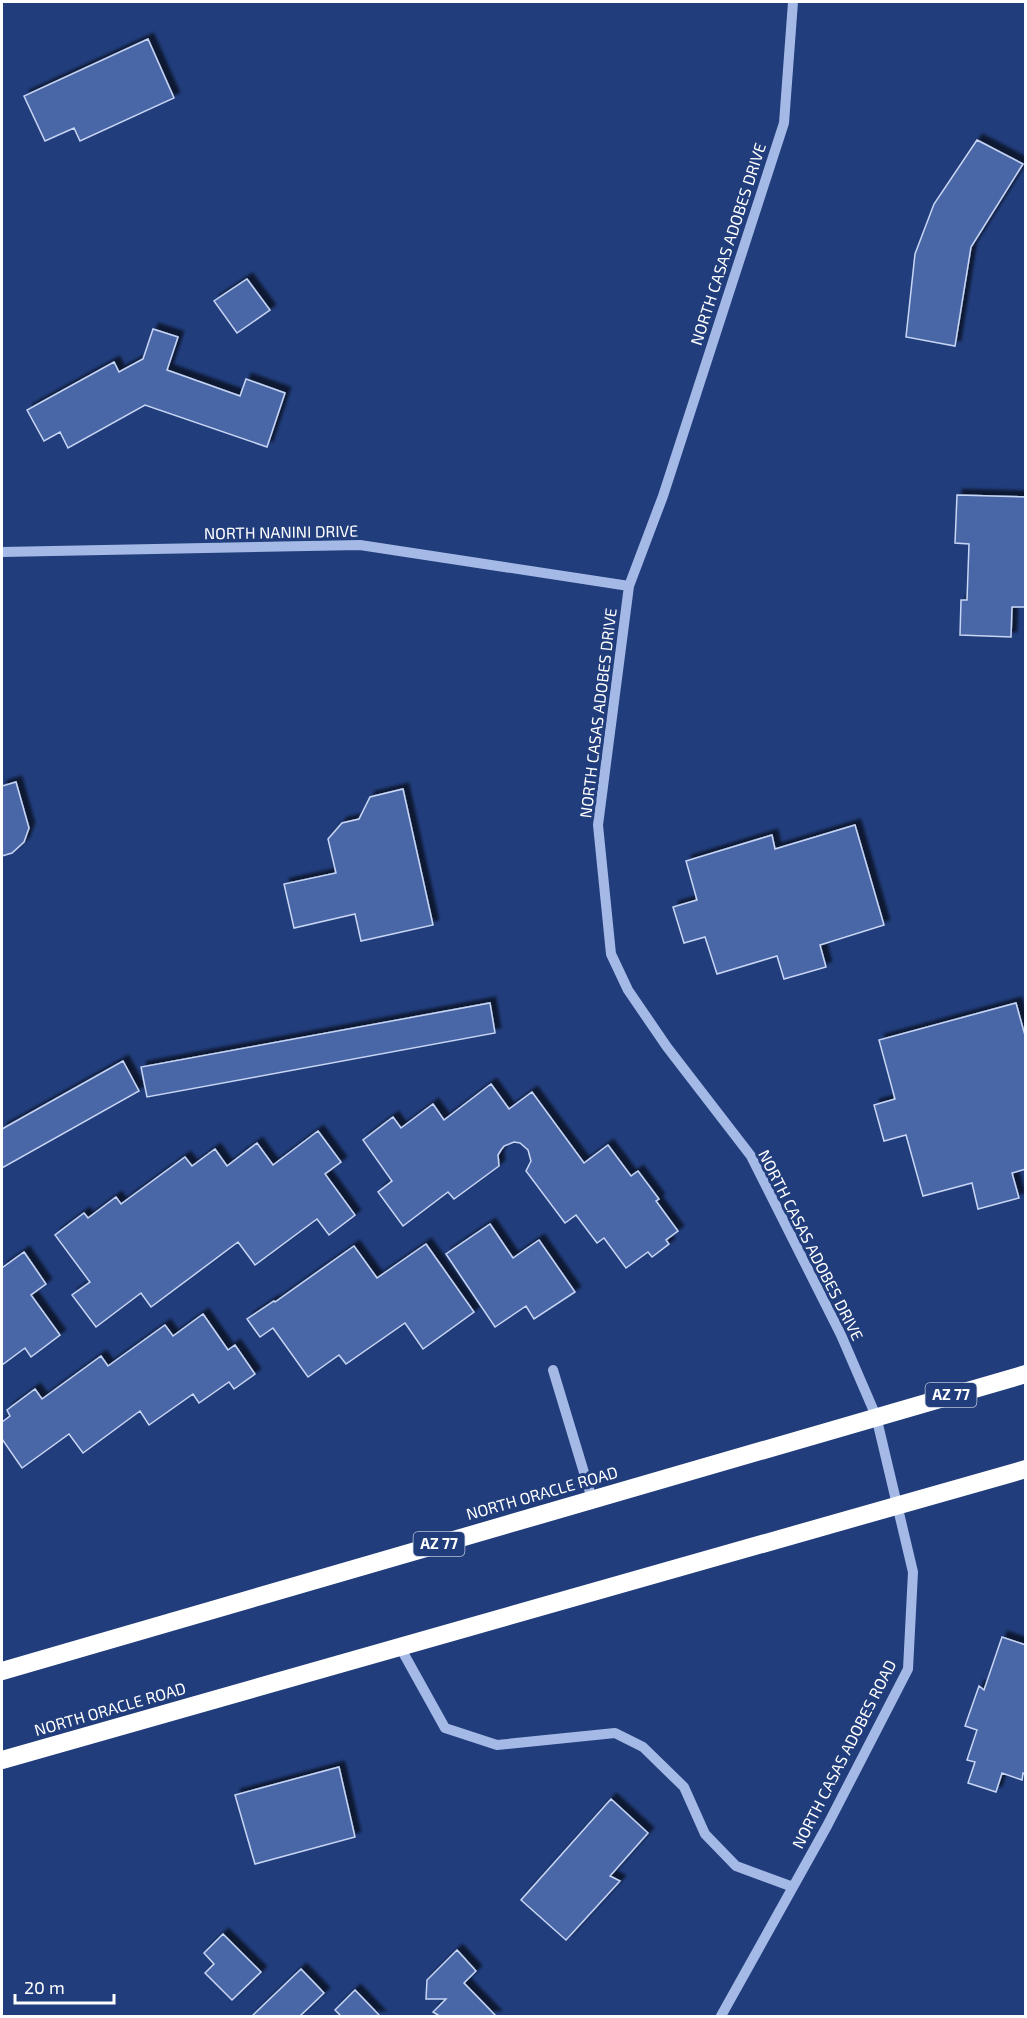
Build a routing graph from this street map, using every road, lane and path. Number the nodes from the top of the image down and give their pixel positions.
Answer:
1 (793, 2) edge
2 (2, 552) edge
3 (629, 586) junction
4 (553, 1370) dead end
5 (1026, 1374) edge
6 (876, 1416) junction
7 (1026, 1469) edge
8 (592, 1499) junction
9 (898, 1507) junction
10 (400, 1647) junction
11 (2, 1671) edge
12 (2, 1760) edge
13 (793, 1887) junction
14 (722, 2016) edge

1 - 3 street, NORTH CASAS ADOBES DRIVE
2 - 3 street, NORTH NANINI DRIVE
3 - 6 street, NORTH CASAS ADOBES DRIVE
4 - 8 street
5 - 6 highway, NORTH ORACLE ROAD / AZ 77
6 - 8 highway, NORTH ORACLE ROAD / AZ 77
6 - 9 street, NORTH CASAS ADOBES ROAD
7 - 9 highway, NORTH ORACLE ROAD
8 - 11 highway, NORTH ORACLE ROAD / AZ 77
9 - 10 highway, NORTH ORACLE ROAD
9 - 13 street, NORTH CASAS ADOBES ROAD
10 - 12 highway, NORTH ORACLE ROAD
10 - 13 street
13 - 14 street, NORTH CASAS ADOBES ROAD

